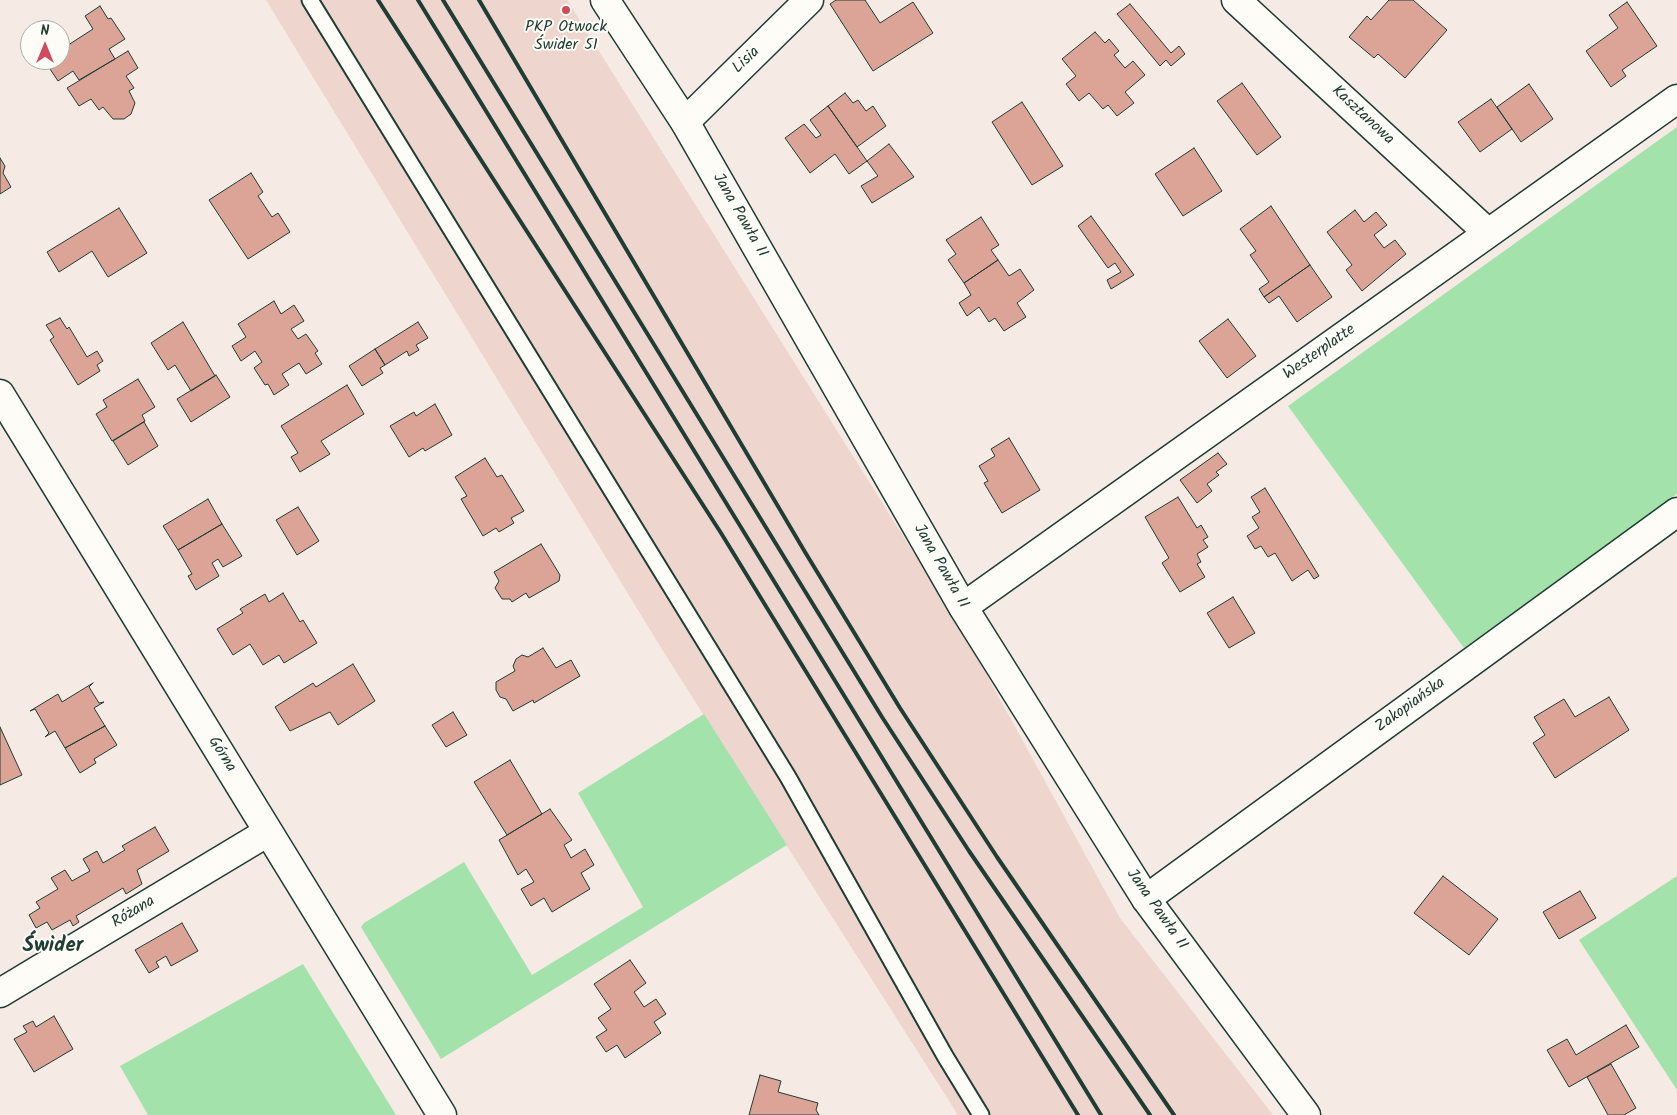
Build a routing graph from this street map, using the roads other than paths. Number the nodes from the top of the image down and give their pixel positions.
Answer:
1 (310, 0) edge
2 (606, 0) edge
3 (809, 0) edge
4 (1237, 0) edge
5 (1677, 98) edge
6 (685, 122) junction
7 (1488, 233) junction
8 (0, 394) edge
9 (1677, 512) edge
10 (963, 607) junction
11 (268, 832) junction
12 (1146, 899) junction
13 (0, 993) edge
14 (442, 1115) edge
15 (981, 1115) edge
16 (1306, 1115) edge

1 - 15 lane
2 - 6 street, Jana Pawła II
3 - 6 street, Lisia
4 - 7 street, Kasztanowa
5 - 7 street, Westerplatte
6 - 10 street, Jana Pawła II
7 - 10 street, Westerplatte
8 - 11 street, Górna
9 - 12 street, Zakopiańska
10 - 12 street, Jana Pawła II
11 - 13 street, Różana
11 - 14 street, Górna
12 - 16 street, Jana Pawła II

